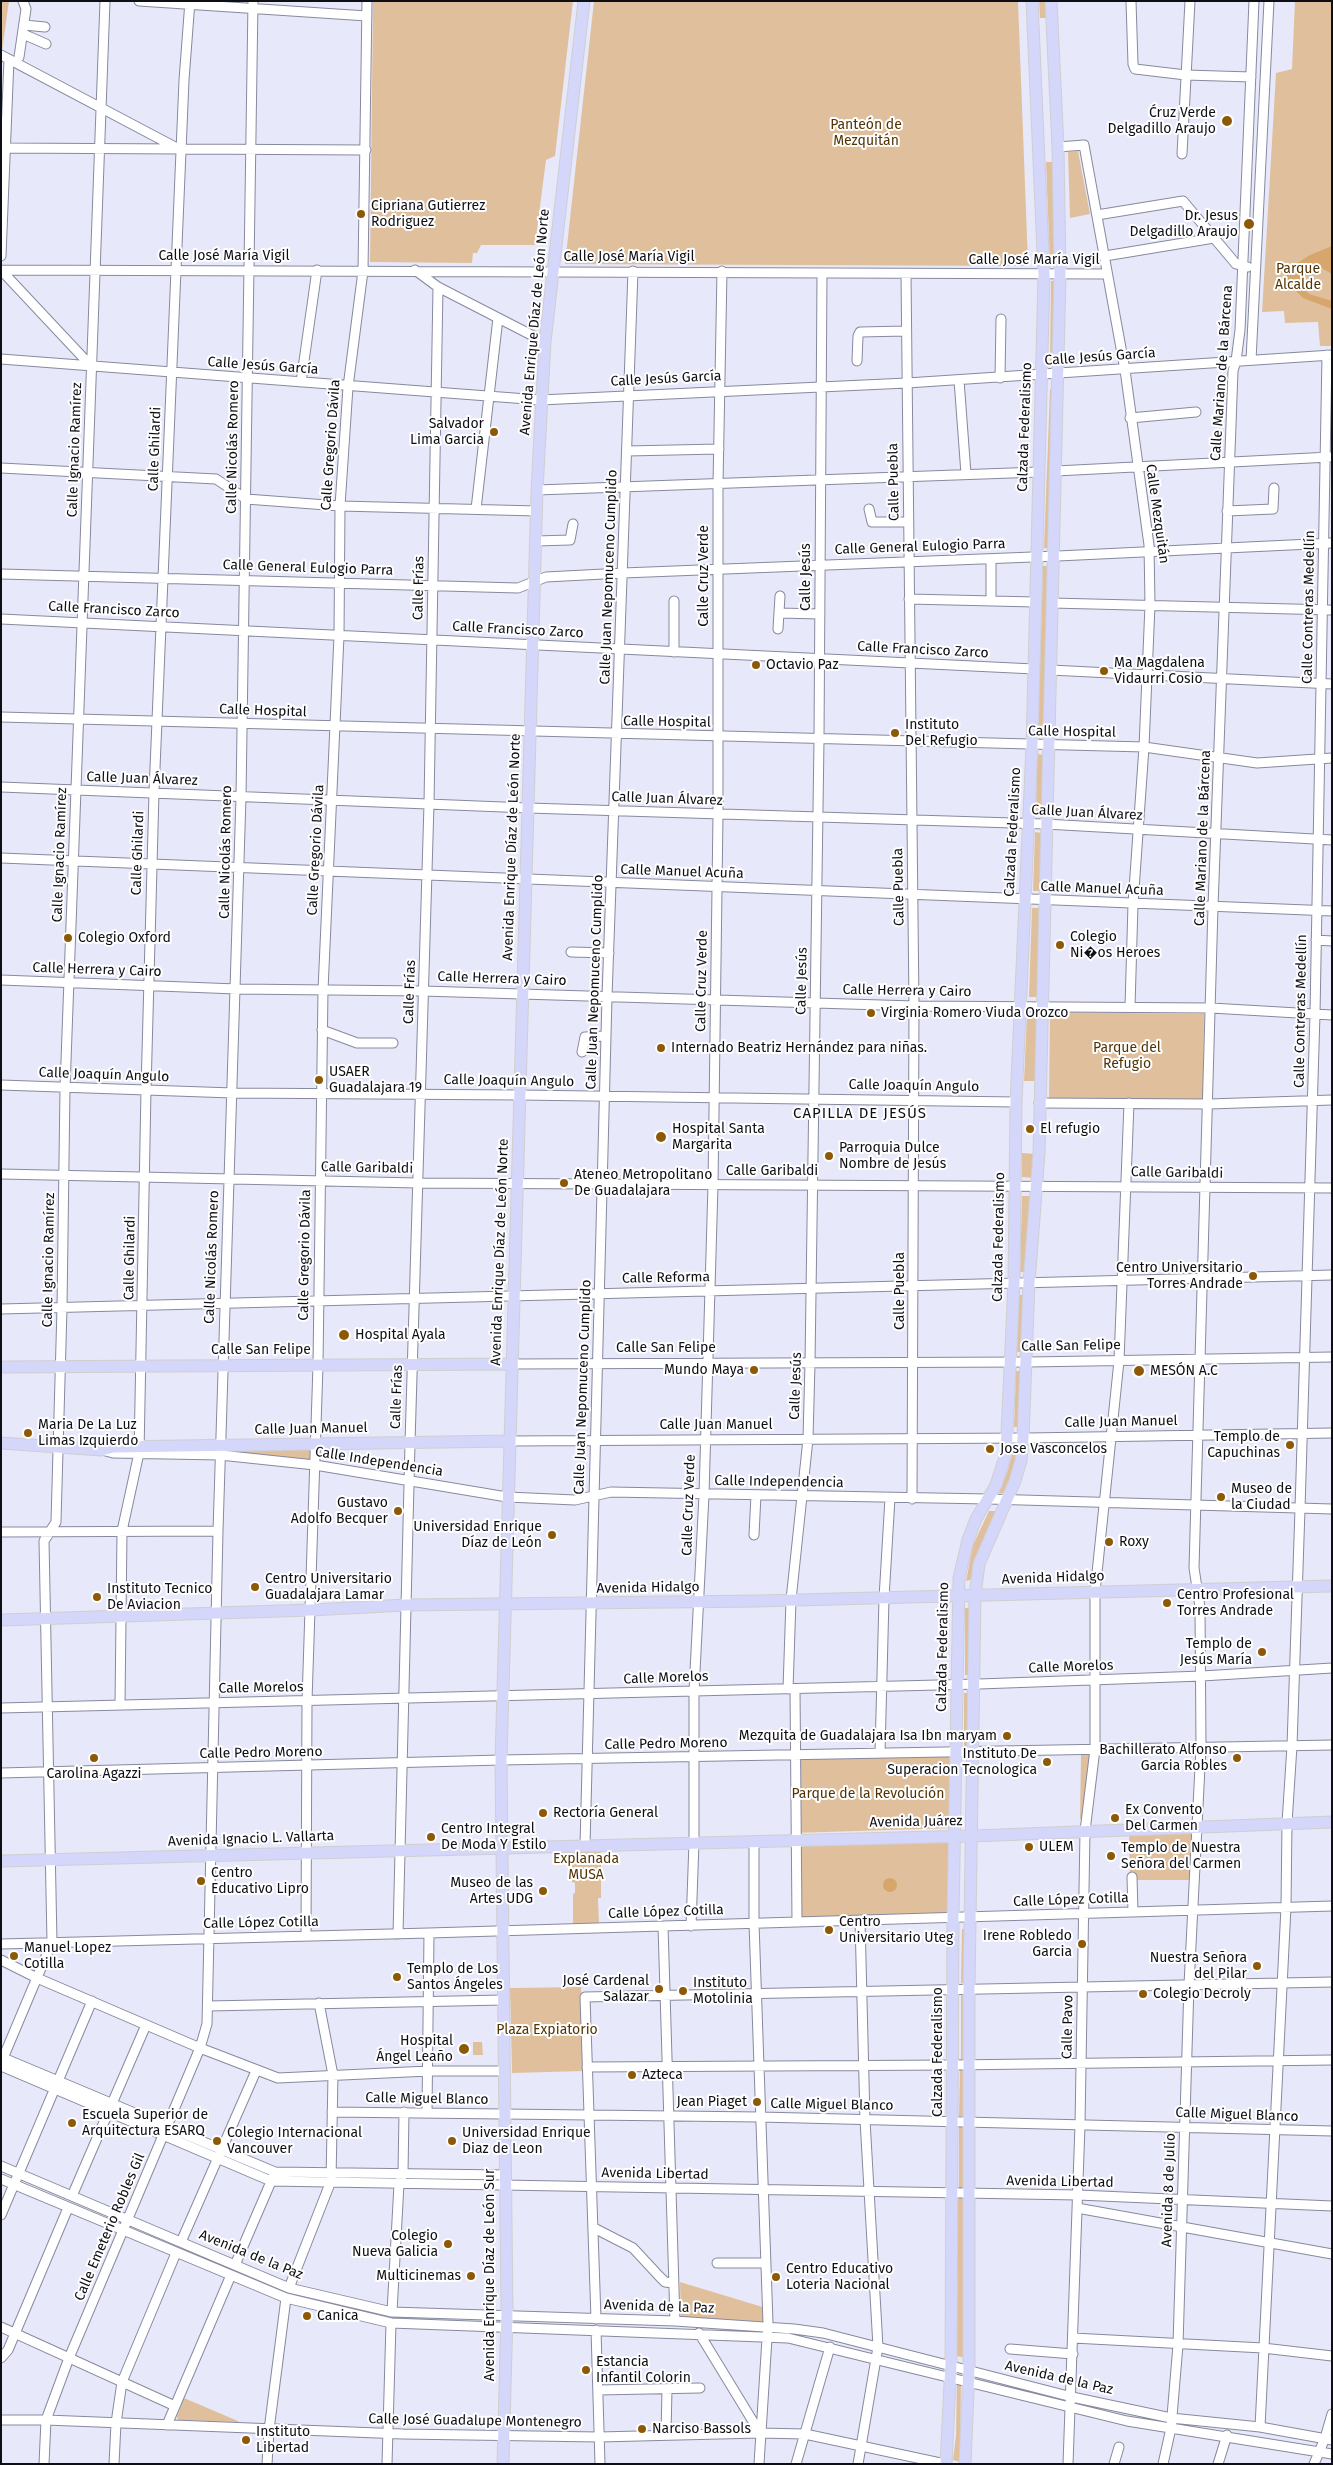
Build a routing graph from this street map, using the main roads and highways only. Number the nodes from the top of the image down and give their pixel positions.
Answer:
1 (584, 1) edge
2 (1032, 1) edge
3 (1051, 1) edge
4 (512, 1364) junction
5 (1, 1367) edge
6 (510, 1441) junction
7 (1, 1443) edge
8 (1332, 1586) edge
9 (975, 1595) junction
10 (958, 1596) junction
11 (505, 1603) junction
12 (1, 1620) edge
13 (502, 1696) joint
14 (1332, 1822) edge
15 (954, 1836) junction
16 (973, 1836) junction
17 (501, 1847) junction
18 (1, 1861) edge
19 (960, 2374) junction
20 (965, 2463) edge
21 (502, 2464) edge
22 (946, 2464) edge

1 - 4 main road, Avenida Enrique Díaz de León Norte
2 - 10 main road, Calzada Federalismo
3 - 9 main road, Calzada Federalismo
4 - 5 main road, Calle San Felipe
4 - 6 main road, Avenida Enrique Díaz de León Norte
6 - 7 main road, Calle Juan Manuel
6 - 11 main road, Avenida Enrique Díaz de León Norte
8 - 9 main road, Avenida Hidalgo
9 - 10 main road, Avenida Hidalgo
9 - 16 main road, Calzada Federalismo
10 - 11 main road, Avenida Hidalgo
10 - 15 main road, Calzada Federalismo
11 - 12 main road, Avenida Hidalgo
11 - 13 main road, Avenida Enrique Díaz de León Norte
13 - 17 main road, Avenida Enrique Díaz de León Sur
14 - 16 main road, Avenida Juárez
15 - 16 main road, Avenida Juárez
15 - 17 main road, Avenida Juárez
15 - 19 main road, Calzada Federalismo
16 - 19 main road, Calzada Federalismo
17 - 18 main road, Avenida Ignacio L. Vallarta
17 - 21 main road, Avenida Enrique Díaz de León Sur
19 - 20 main road, Calzada Federalismo
19 - 22 main road, Calzada Federalismo

